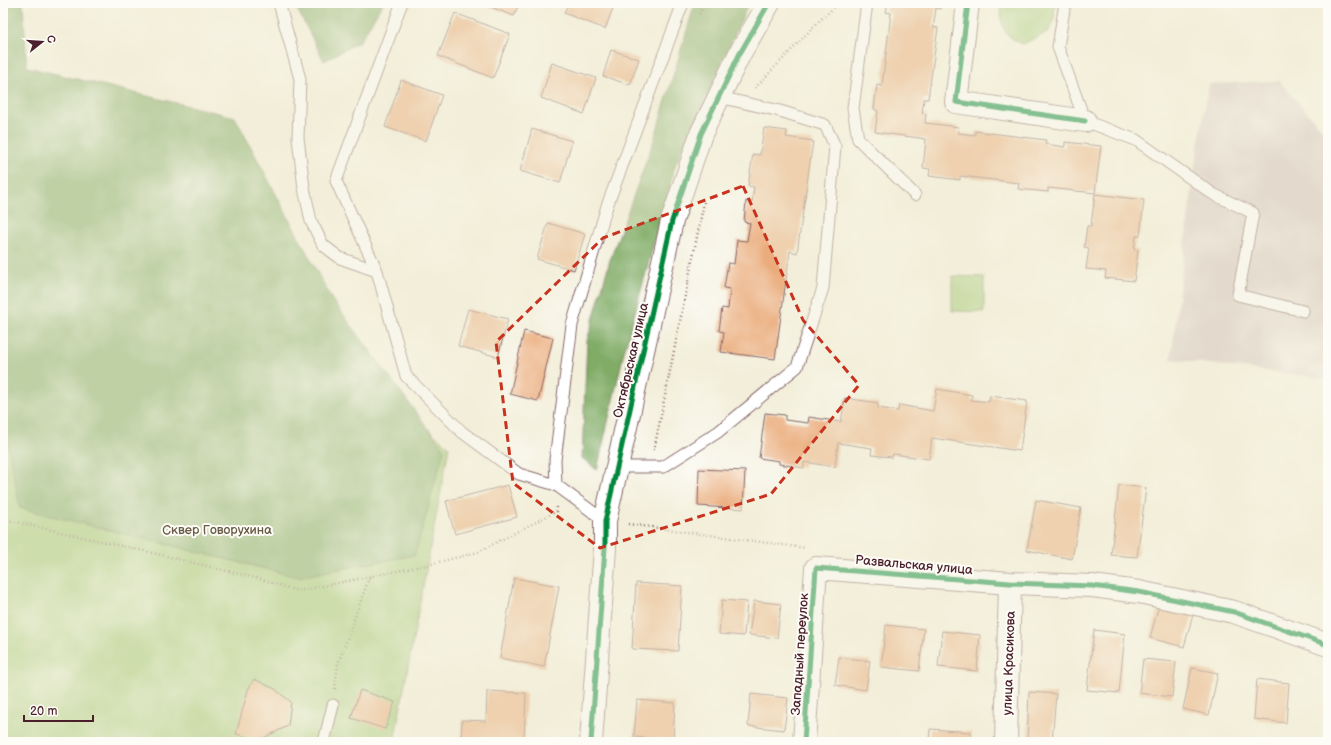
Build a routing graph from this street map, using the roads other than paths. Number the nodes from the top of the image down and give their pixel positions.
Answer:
1 (279, 3) edge
2 (683, 3) edge
3 (769, 3) edge
4 (867, 3) edge
5 (968, 3) edge
6 (1065, 3) edge
7 (401, 5) dead end
8 (719, 98) junction
9 (1086, 121) junction
10 (915, 195) dead end
11 (377, 271) junction
12 (1303, 311) dead end
13 (616, 467) junction
14 (556, 485) junction
15 (605, 521) junction
16 (816, 568) joint
17 (1010, 583) junction
18 (1328, 645) edge
19 (333, 706) road end
20 (324, 742) edge
21 (590, 742) edge
22 (804, 742) edge
23 (1006, 742) edge

1 - 11 lane
2 - 14 lane
3 - 8 street, Октябрьская улица
4 - 10 lane
5 - 9 street
6 - 9 lane
7 - 11 lane
8 - 13 street, Октябрьская улица
8 - 13 lane
9 - 12 lane
11 - 14 lane
13 - 15 street, Октябрьская улица
14 - 15 lane
15 - 21 street, Октябрьская улица
16 - 17 street, Развальская улица
16 - 22 street, Западный переулок
17 - 18 street, Развальская улица
17 - 23 street, улица Красикова
19 - 20 lane

